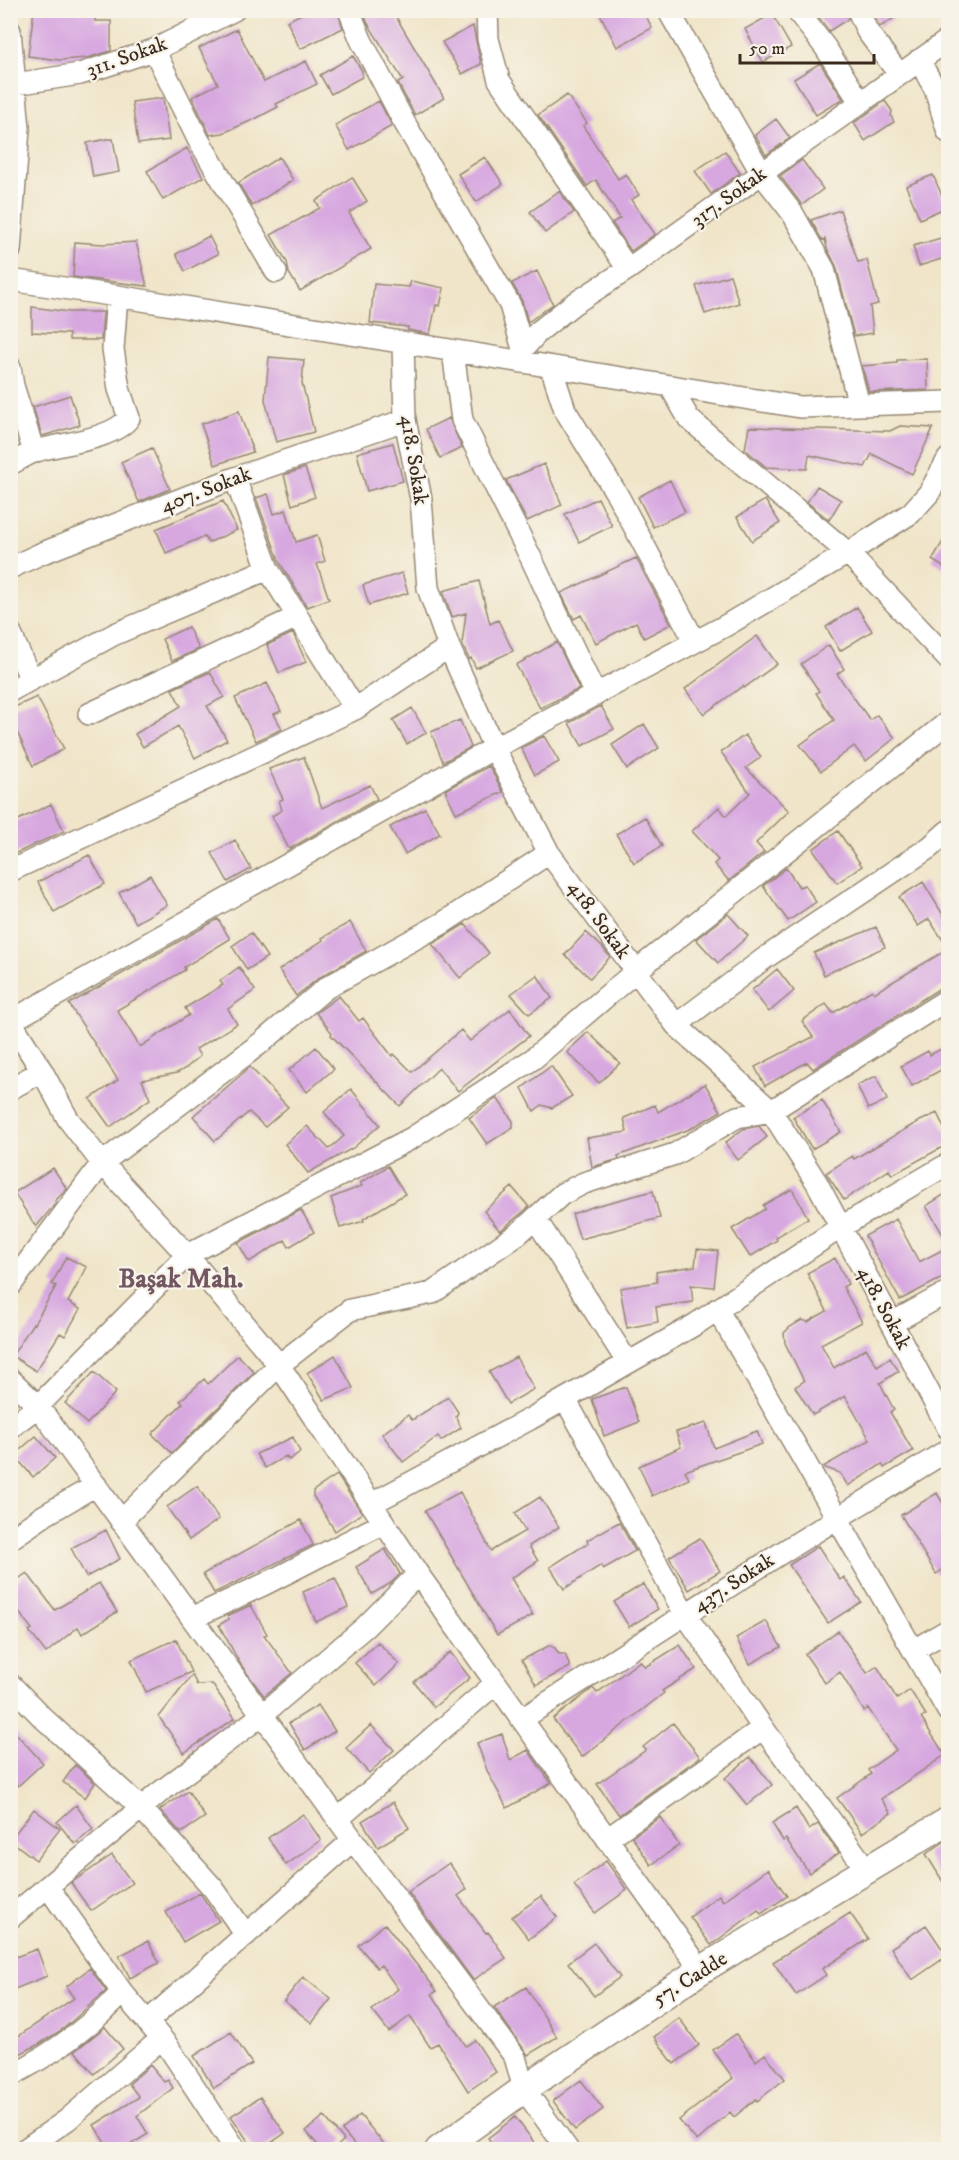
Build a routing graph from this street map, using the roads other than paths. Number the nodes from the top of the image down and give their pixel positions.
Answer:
1 (234, 10) edge
2 (349, 10) edge
3 (487, 10) edge
4 (668, 10) edge
5 (858, 10) edge
6 (798, 12) dead end
7 (10, 31) edge
8 (948, 40) edge
9 (154, 50) junction
10 (919, 60) junction
11 (899, 74) junction
12 (15, 84) junction
13 (860, 102) junction
14 (15, 128) edge
15 (948, 132) edge
16 (762, 174) junction
17 (10, 250) edge
18 (628, 269) junction
19 (276, 272) dead end
20 (10, 280) edge
21 (117, 296) junction
22 (403, 343) junction
23 (453, 351) junction
24 (522, 356) junction
25 (10, 367) edge
26 (550, 367) junction
27 (670, 386) junction
28 (948, 402) edge
29 (859, 405) junction
30 (405, 420) junction
31 (34, 452) junction
32 (948, 459) edge
33 (10, 464) edge
34 (235, 478) junction
35 (848, 553) junction
36 (10, 568) edge
37 (268, 569) junction
38 (297, 617) junction
39 (10, 632) edge
40 (695, 642) junction
41 (449, 647) junction
42 (948, 659) edge
43 (31, 680) junction
44 (10, 691) edge
45 (595, 694) junction
46 (355, 709) junction
47 (89, 714) dead end
48 (948, 722) edge
49 (494, 748) junction
50 (948, 831) edge
51 (549, 853) junction
52 (10, 871) edge
53 (636, 971) junction
54 (948, 999) edge
55 (11, 1020) edge
56 (676, 1025) junction
57 (42, 1071) junction
58 (10, 1089) edge
59 (771, 1111) junction
60 (102, 1163) junction
61 (948, 1164) edge
62 (535, 1218) junction
63 (841, 1227) junction
64 (187, 1255) junction
65 (10, 1286) edge
66 (948, 1292) edge
67 (717, 1309) junction
68 (892, 1323) junction
69 (628, 1363) junction
70 (279, 1365) junction
71 (10, 1379) edge
72 (565, 1399) junction
73 (38, 1406) junction
74 (10, 1428) edge
75 (948, 1428) edge
76 (948, 1450) edge
77 (96, 1485) junction
78 (372, 1504) junction
79 (838, 1518) junction
80 (121, 1521) junction
81 (384, 1523) junction
82 (10, 1539) edge
83 (418, 1574) junction
84 (685, 1614) junction
85 (192, 1618) junction
86 (948, 1630) edge
87 (914, 1650) junction
88 (496, 1683) junction
89 (10, 1684) edge
90 (948, 1712) edge
91 (262, 1715) junction
92 (522, 1719) junction
93 (763, 1728) junction
94 (141, 1808) junction
95 (338, 1819) junction
96 (948, 1821) edge
97 (607, 1839) junction
98 (353, 1840) junction
99 (867, 1870) junction
100 (48, 1887) junction
101 (10, 1918) edge
102 (246, 1935) junction
103 (701, 1970) junction
104 (122, 1992) junction
105 (147, 2022) junction
106 (161, 2039) junction
107 (10, 2076) edge
108 (524, 2088) junction
109 (24, 2150) edge
110 (236, 2150) edge
111 (439, 2150) edge
112 (568, 2150) edge

1 - 9 street, 311. Sokak
2 - 24 street
3 - 18 street
4 - 16 street
5 - 11 street
6 - 13 street
7 - 12 street
8 - 10 street, 317. Sokak
9 - 12 street, 311. Sokak
9 - 19 street
10 - 11 street, 317. Sokak
10 - 15 street
11 - 13 street, 317. Sokak
12 - 14 street
13 - 16 street, 317. Sokak
14 - 17 street
16 - 18 street, 317. Sokak
16 - 29 street
18 - 24 street, 317. Sokak
20 - 21 street
21 - 22 street
21 - 31 street
22 - 23 street
22 - 30 street, 418. Sokak
23 - 24 street
23 - 45 street
24 - 26 street
25 - 31 street
26 - 27 street
26 - 40 street
27 - 29 street
27 - 35 street
28 - 29 street
30 - 34 street, 407. Sokak
30 - 41 street, 418. Sokak
31 - 33 street
32 - 35 street
34 - 36 street, 407. Sokak
34 - 37 street
35 - 40 street
35 - 42 street
37 - 38 street
37 - 43 street
38 - 46 street
38 - 47 street
39 - 43 street
40 - 45 street
41 - 46 street
41 - 49 street, 418. Sokak
43 - 44 street
45 - 49 street
46 - 52 street
48 - 53 street
49 - 51 street, 418. Sokak
49 - 55 street
50 - 56 street
51 - 53 street, 418. Sokak
51 - 60 street
53 - 56 street, 418. Sokak
53 - 64 street
54 - 59 street
55 - 57 street
56 - 59 street, 418. Sokak
57 - 58 street
57 - 60 street
59 - 62 street
59 - 63 street, 418. Sokak
60 - 64 street
60 - 65 street
61 - 63 street
62 - 69 street
62 - 70 street
63 - 67 street
63 - 68 street, 418. Sokak
64 - 70 street
64 - 73 street
66 - 68 street
67 - 69 street
67 - 79 street
68 - 75 street, 418. Sokak
69 - 72 street
70 - 78 street
70 - 80 street
71 - 73 street
72 - 78 street
72 - 84 street
73 - 74 street
73 - 77 street
76 - 79 street, 437. Sokak
77 - 80 street
77 - 82 street
78 - 81 street
79 - 84 street, 437. Sokak
79 - 87 street
80 - 85 street
81 - 83 street
81 - 85 street
83 - 88 street
83 - 91 street
84 - 92 street, 437. Sokak
84 - 93 street
85 - 91 street
86 - 87 street
87 - 90 street
88 - 92 street
88 - 95 street
89 - 94 street
91 - 94 street
91 - 95 street
92 - 97 street
93 - 97 street
93 - 99 street
94 - 100 street
94 - 102 street
95 - 98 street
96 - 99 street, 57. Cadde
97 - 103 street
98 - 102 street
98 - 108 street
99 - 103 street, 57. Cadde
100 - 101 street
100 - 104 street
102 - 105 street
103 - 108 street, 57. Cadde
104 - 105 street
104 - 107 street
105 - 106 street
106 - 109 street
106 - 110 street
108 - 111 street, 57. Cadde
108 - 112 street

